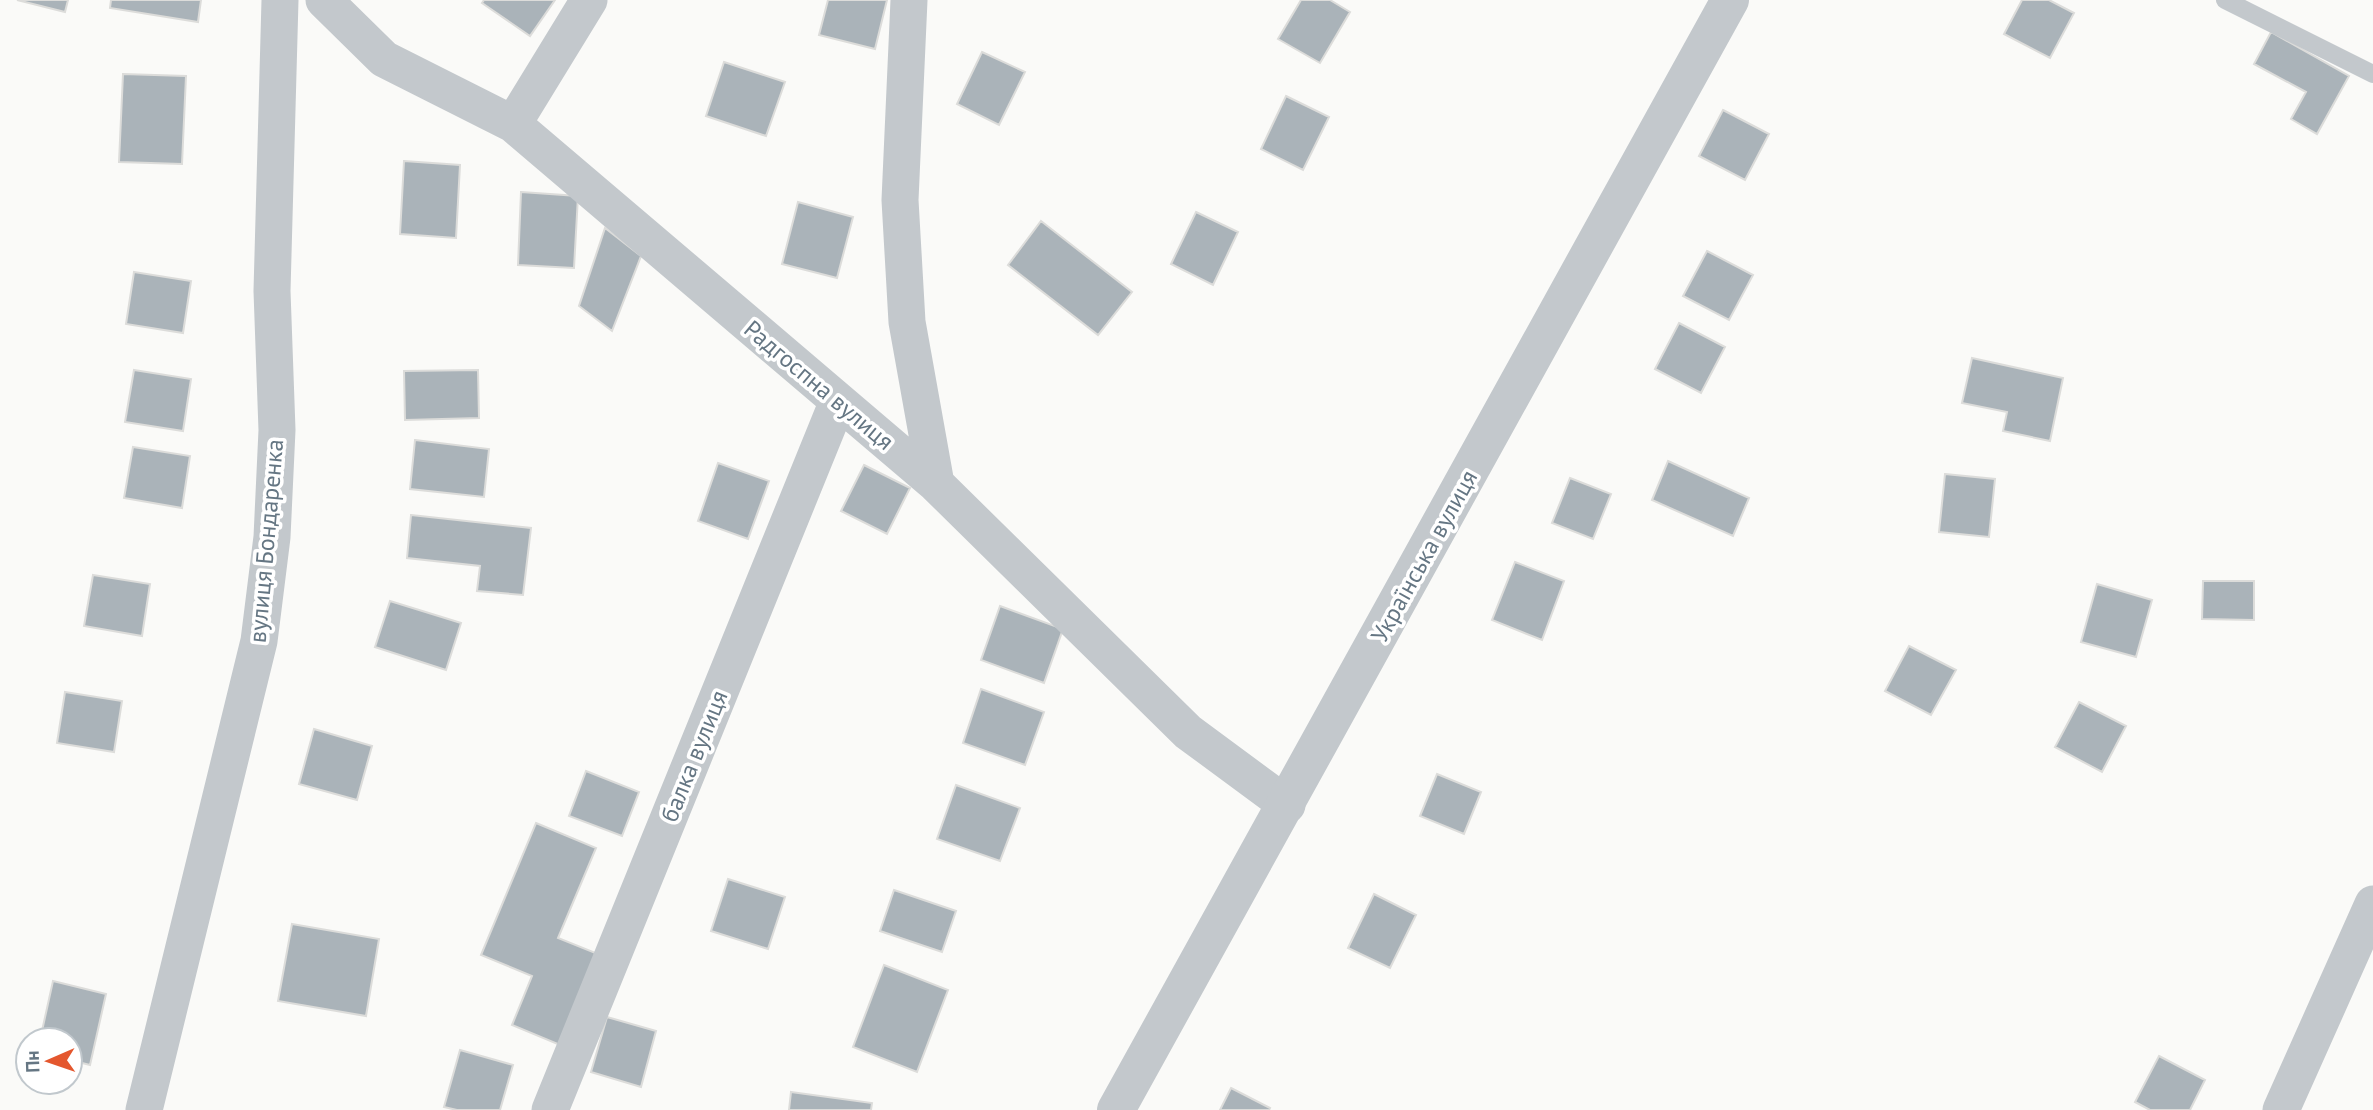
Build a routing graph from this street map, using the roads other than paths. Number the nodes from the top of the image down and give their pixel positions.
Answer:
1 (280, 0) edge
2 (324, 0) edge
3 (589, 0) edge
4 (909, 0) edge
5 (1730, 0) edge
6 (2230, 1) edge
7 (2373, 74) edge
8 (513, 124) junction
9 (838, 401) junction
10 (936, 484) junction
11 (1287, 805) junction
12 (2373, 904) edge
13 (144, 1110) edge
14 (550, 1110) edge
15 (1116, 1110) edge
16 (2281, 1110) edge

1 - 13 street, вулиця Бондаренка
2 - 8 street, Радгоспна вулиця
3 - 8 street
4 - 10 street
5 - 11 street, Українська вулиця
6 - 7 lane
8 - 9 street, Радгоспна вулиця
9 - 10 street, Радгоспна вулиця
9 - 14 street, балка вулиця
10 - 11 street, Радгоспна вулиця
11 - 15 street, Українська вулиця
12 - 16 street

